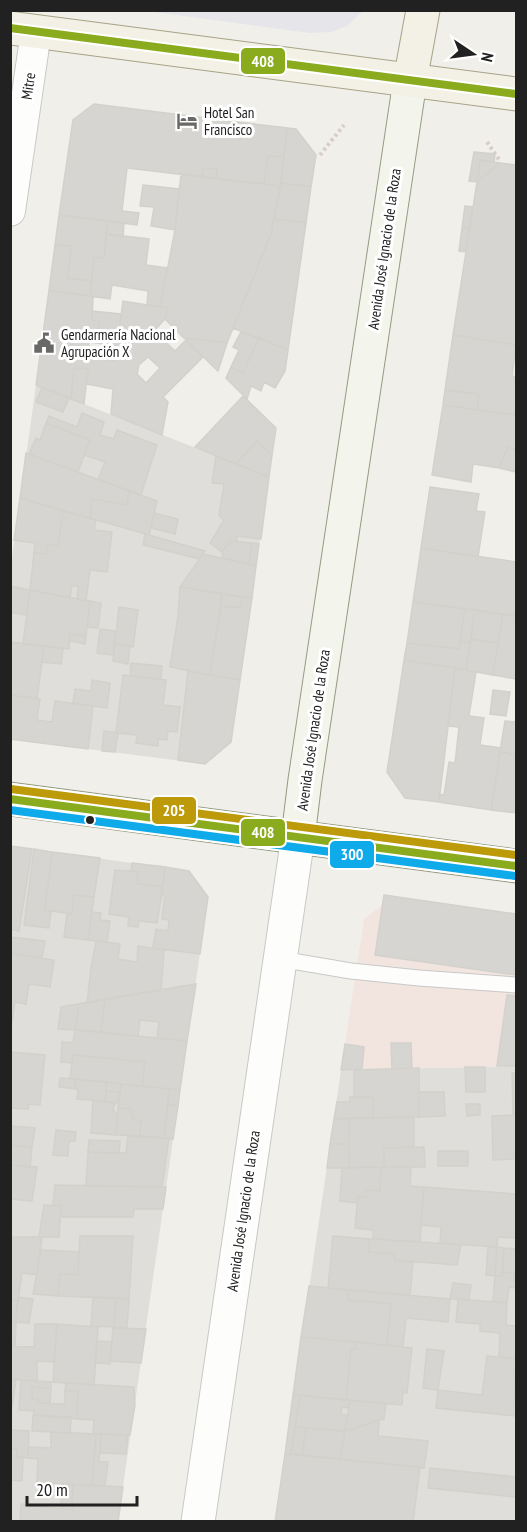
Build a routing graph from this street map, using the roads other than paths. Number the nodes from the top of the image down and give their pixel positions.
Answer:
1 (423, 10) edge
2 (23, 30) edge
3 (410, 81) junction
4 (516, 94) edge
5 (10, 211) edge
6 (10, 799) edge
7 (298, 837) junction
8 (516, 866) edge
9 (280, 959) junction
10 (516, 985) edge
11 (198, 1521) edge

1 - 3 main road, Avenida José Ignacio de la Roza
2 - 3 main road
2 - 5 street, Mitre
3 - 4 main road
3 - 7 main road, Avenida José Ignacio de la Roza
6 - 7 main road
7 - 8 main road
7 - 9 street, Avenida José Ignacio de la Roza
9 - 10 lane
9 - 11 street, Avenida José Ignacio de la Roza

